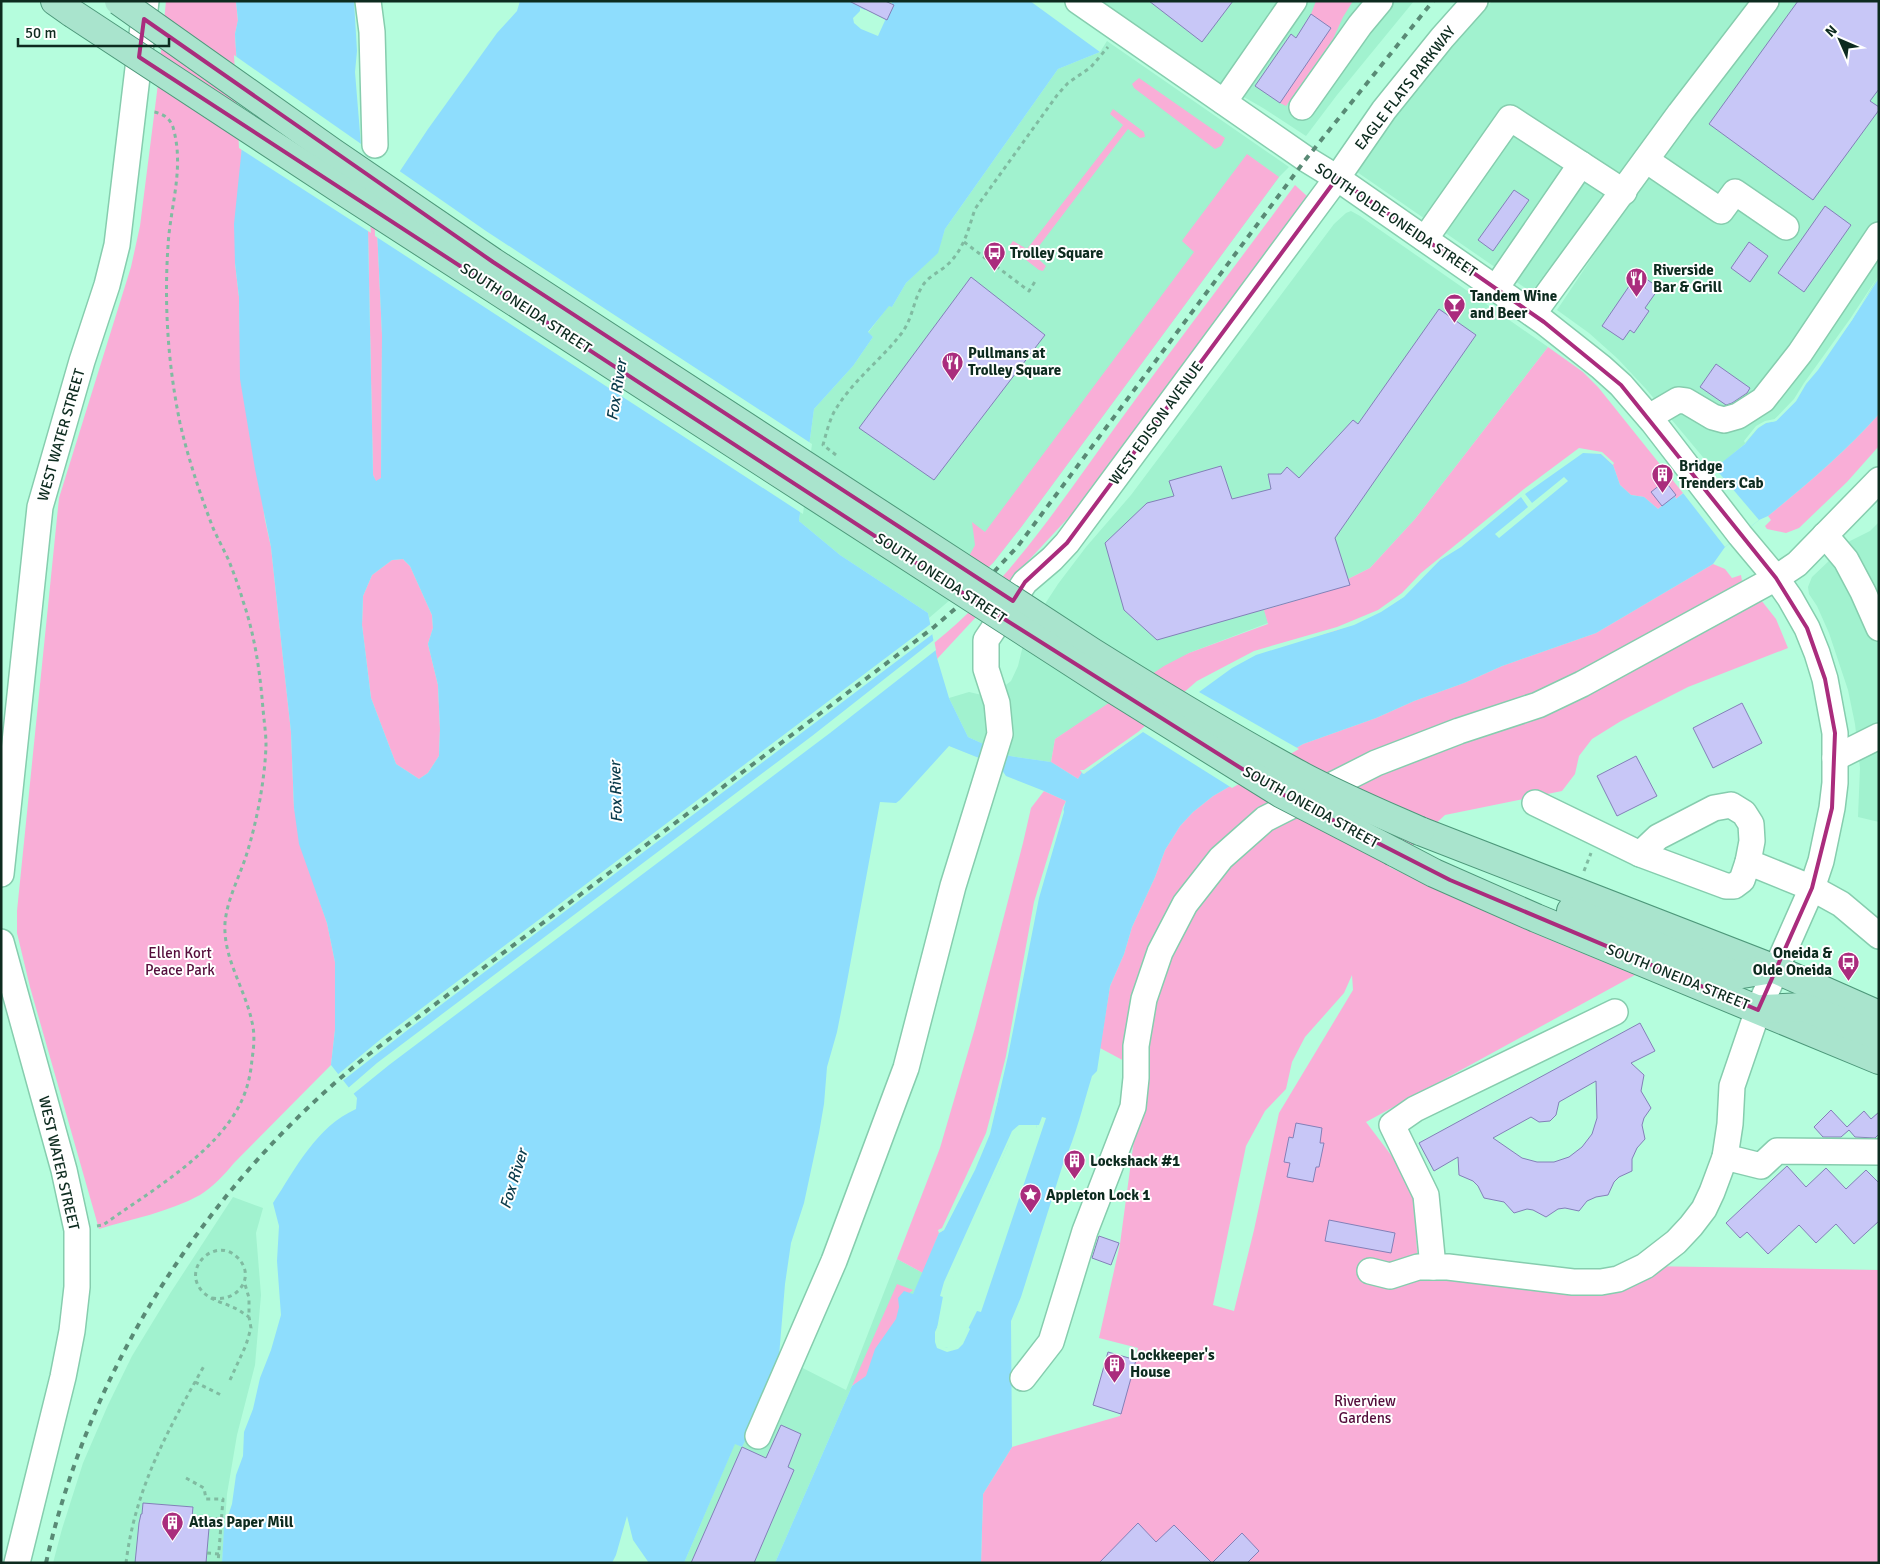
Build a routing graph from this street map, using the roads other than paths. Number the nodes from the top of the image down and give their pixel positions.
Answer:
1 (118, 1) edge
2 (146, 1) edge
3 (368, 1) edge
4 (1078, 1) edge
5 (1294, 1) edge
6 (1380, 1) edge
7 (1475, 1) edge
8 (1766, 1) edge
9 (64, 7) edge
10 (1224, 102) junction
11 (1302, 107) dead end
12 (375, 145) dead end
13 (1646, 160) junction
14 (1581, 164) junction
15 (1337, 178) junction
16 (1624, 192) junction
17 (1786, 227) dead end
18 (1879, 234) edge
19 (1425, 239) junction
20 (1496, 288) junction
21 (1533, 314) junction
22 (1649, 417) junction
23 (1879, 480) edge
24 (1825, 535) junction
25 (1776, 578) junction
26 (1879, 628) edge
27 (1879, 736) edge
28 (1835, 758) junction
29 (1535, 803) dead end
30 (1640, 854) junction
31 (1748, 862) junction
32 (1, 874) edge
33 (1812, 888) junction
34 (1511, 907) junction
35 (1879, 936) edge
36 (1, 942) edge
37 (1775, 969) junction
38 (1758, 1010) junction
39 (1615, 1012) dead end
40 (1879, 1015) edge
41 (1879, 1036) edge
42 (1879, 1060) edge
43 (1879, 1152) edge
44 (1725, 1157) junction
45 (1433, 1267) junction
46 (1370, 1271) dead end
47 (1023, 1378) dead end
48 (758, 1436) dead end
49 (17, 1563) edge

1 - 37 main road, SOUTH ONEIDA STREET, bridge
2 - 32 street, WEST WATER STREET
3 - 12 street
4 - 10 street, SOUTH OLDE ONEIDA STREET
5 - 10 street
6 - 11 street
7 - 15 street, EAGLE FLATS PARKWAY
8 - 13 street
9 - 34 main road, SOUTH ONEIDA STREET, bridge
10 - 15 street, SOUTH OLDE ONEIDA STREET
13 - 16 street
13 - 17 street
14 - 16 street
14 - 19 street
14 - 20 street
15 - 19 street, SOUTH OLDE ONEIDA STREET
15 - 48 street, WEST EDISON AVENUE
16 - 21 street
18 - 22 street
19 - 20 street, SOUTH OLDE ONEIDA STREET
20 - 21 street, SOUTH OLDE ONEIDA STREET
21 - 22 street, SOUTH OLDE ONEIDA STREET
22 - 25 street, SOUTH OLDE ONEIDA STREET
23 - 24 street
24 - 25 street
24 - 26 street
25 - 28 street, SOUTH OLDE ONEIDA STREET
25 - 47 street
27 - 28 street
28 - 33 street, SOUTH OLDE ONEIDA STREET
29 - 30 street
30 - 31 street
30 - 31 street
31 - 33 street
33 - 35 street
33 - 37 street, SOUTH OLDE ONEIDA STREET
34 - 37 main road
34 - 38 main road, SOUTH ONEIDA STREET
36 - 49 street, WEST WATER STREET
37 - 38 street, SOUTH OLDE ONEIDA STREET
37 - 40 main road, SOUTH ONEIDA STREET
38 - 41 main road
38 - 42 main road, SOUTH ONEIDA STREET
38 - 44 street, SOUTH OLDE ONEIDA STREET
39 - 45 street
43 - 44 street
44 - 45 street, SOUTH OLDE ONEIDA STREET
45 - 46 street, SOUTH OLDE ONEIDA STREET

